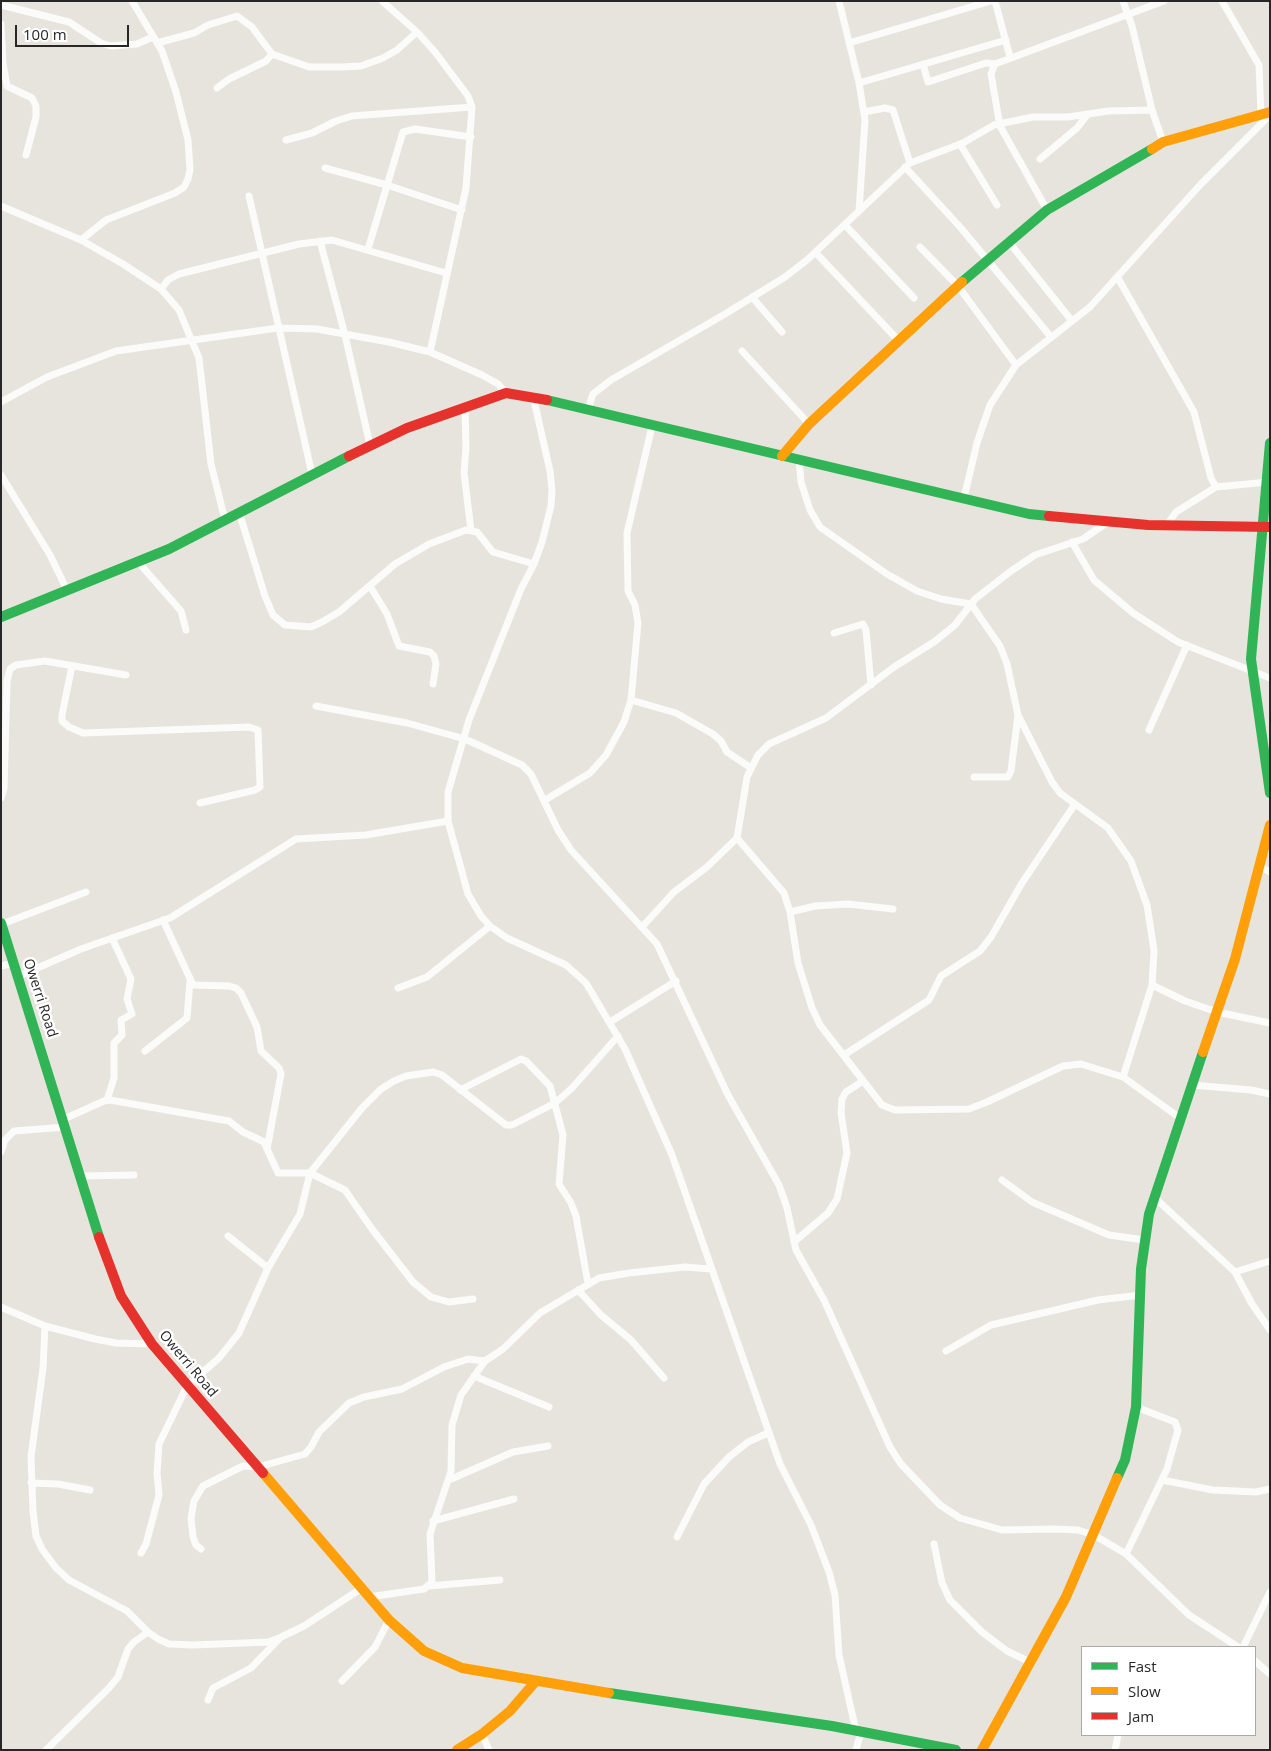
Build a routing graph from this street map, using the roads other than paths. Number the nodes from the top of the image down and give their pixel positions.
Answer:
1 (132, 1) edge
2 (382, 1) edge
3 (839, 1) edge
4 (991, 1) edge
5 (995, 1) edge
6 (1123, 1) edge
7 (1164, 1) edge
8 (1222, 1) edge
9 (1, 5) edge
10 (1128, 14) junction
11 (1, 24) edge
12 (417, 32) junction
13 (155, 40) junction
14 (1006, 40) junction
15 (850, 43) junction
16 (272, 54) junction
17 (1010, 57) junction
18 (923, 64) junction
19 (995, 64) junction
20 (859, 83) junction
21 (217, 88) dead end
22 (472, 107) junction
23 (1152, 110) junction
24 (864, 112) junction
25 (1267, 114) edge
26 (1087, 116) junction
27 (1000, 126) junction
28 (471, 137) junction
29 (286, 140) dead end
30 (1162, 142) junction
31 (960, 144) junction
32 (26, 155) dead end
33 (1040, 159) dead end
34 (907, 165) junction
35 (325, 168) dead end
36 (387, 185) junction
37 (249, 196) dead end
38 (997, 205) dead end
39 (1, 206) edge
40 (462, 210) junction
41 (1047, 210) junction
42 (859, 211) junction
43 (845, 225) junction
44 (81, 240) junction
45 (320, 241) junction
46 (1008, 241) junction
47 (920, 247) dead end
48 (368, 249) junction
49 (262, 253) junction
50 (816, 253) junction
51 (987, 259) junction
52 (446, 272) junction
53 (1118, 278) junction
54 (958, 286) junction
55 (161, 289) junction
56 (752, 297) junction
57 (914, 298) dead end
58 (1072, 321) junction
59 (278, 328) junction
60 (782, 332) dead end
61 (345, 335) junction
62 (1051, 337) junction
63 (193, 339) junction
64 (898, 340) junction
65 (742, 351) dead end
66 (430, 352) junction
67 (1016, 365) junction
68 (506, 393) junction
69 (533, 396) junction
70 (1, 402) edge
71 (465, 408) junction
72 (588, 409) junction
73 (809, 424) junction
74 (652, 426) junction
75 (1270, 443) edge
76 (370, 445) junction
77 (782, 456) junction
78 (799, 459) junction
79 (312, 474) junction
80 (1, 475) edge
81 (1268, 482) junction
82 (1216, 487) junction
83 (964, 498) junction
84 (240, 512) junction
85 (225, 520) junction
86 (1108, 522) junction
87 (1167, 525) junction
88 (1267, 527) edge
89 (472, 530) junction
90 (1072, 542) junction
91 (139, 563) junction
92 (534, 564) junction
93 (370, 586) junction
94 (68, 590) junction
95 (971, 604) junction
96 (1, 617) edge
97 (186, 630) dead end
98 (834, 633) dead end
99 (1187, 645) junction
100 (72, 666) junction
101 (1252, 670) junction
102 (126, 675) dead end
103 (1270, 678) edge
104 (433, 684) dead end
105 (871, 685) junction
106 (631, 700) junction
107 (316, 706) dead end
108 (1018, 715) junction
109 (1149, 730) dead end
110 (465, 739) junction
111 (751, 768) junction
112 (974, 777) dead end
113 (1270, 793) edge
114 (1, 798) edge
115 (545, 800) junction
116 (200, 803) dead end
117 (1075, 804) junction
118 (448, 821) junction
119 (1270, 825) edge
120 (737, 838) junction
121 (1265, 869) edge
122 (86, 892) dead end
123 (893, 909) dead end
124 (790, 912) junction
125 (163, 920) junction
126 (1, 924) edge
127 (490, 926) junction
128 (642, 927) junction
129 (112, 938) junction
130 (15, 963) junction
131 (1, 966) edge
132 (19, 976) junction
133 (190, 981) junction
134 (676, 981) junction
135 (1152, 985) junction
136 (398, 988) dead end
137 (1217, 1012) junction
138 (610, 1022) junction
139 (1270, 1023) edge
140 (618, 1036) junction
141 (146, 1051) dead end
142 (844, 1055) junction
143 (1123, 1077) junction
144 (863, 1082) junction
145 (1192, 1085) junction
146 (460, 1090) junction
147 (1270, 1094) edge
148 (107, 1100) junction
149 (555, 1102) junction
150 (1180, 1118) junction
151 (65, 1123) junction
152 (1, 1131) edge
153 (10, 1133) junction
154 (268, 1149) junction
155 (1, 1152) edge
156 (310, 1173) junction
157 (134, 1175) dead end
158 (81, 1176) junction
159 (1002, 1180) dead end
160 (1154, 1198) junction
161 (228, 1236) dead end
162 (1144, 1240) junction
163 (794, 1242) junction
164 (1270, 1260) edge
165 (268, 1268) junction
166 (711, 1270) junction
167 (1235, 1272) junction
168 (588, 1284) junction
169 (578, 1290) junction
170 (1141, 1295) junction
171 (473, 1300) dead end
172 (1, 1307) edge
173 (45, 1326) junction
174 (1270, 1330) edge
175 (152, 1344) junction
176 (946, 1351) dead end
177 (485, 1361) junction
178 (474, 1376) junction
179 (664, 1378) dead end
180 (187, 1386) junction
181 (549, 1407) dead end
182 (1136, 1407) junction
183 (768, 1433) junction
184 (548, 1446) dead end
185 (258, 1467) junction
186 (449, 1480) junction
187 (1162, 1480) junction
188 (31, 1483) junction
189 (1270, 1489) edge
190 (90, 1490) dead end
191 (514, 1499) dead end
192 (433, 1521) junction
193 (1094, 1535) junction
194 (677, 1537) dead end
195 (934, 1544) dead end
196 (201, 1549) dead end
197 (140, 1553) dead end
198 (1126, 1554) junction
199 (500, 1580) dead end
200 (429, 1586) junction
201 (362, 1588) junction
202 (1270, 1592) edge
203 (369, 1597) junction
204 (389, 1620) junction
205 (148, 1632) junction
206 (279, 1638) junction
207 (1236, 1646) edge
208 (1243, 1646) edge
209 (1256, 1661) edge
210 (1030, 1662) junction
211 (1270, 1674) edge
212 (342, 1681) dead end
213 (535, 1682) junction
214 (208, 1700) dead end
215 (858, 1732) junction
216 (482, 1734) junction
217 (1118, 1736) edge
218 (46, 1750) edge
219 (458, 1750) edge
220 (489, 1750) edge
221 (856, 1750) edge
222 (956, 1750) edge
223 (982, 1750) edge
224 (1115, 1750) edge

1 - 13 street
2 - 12 street
3 - 15 street
4 - 15 street
5 - 14 street
6 - 10 street
7 - 10 street
8 - 25 street
9 - 13 street
10 - 17 street
10 - 23 street
11 - 32 street
12 - 16 street
12 - 22 street
13 - 16 street
13 - 44 street
14 - 17 street
14 - 18 street
15 - 20 street
16 - 21 street
17 - 19 street
18 - 19 street
18 - 20 street
19 - 27 street
20 - 24 street
22 - 28 street
22 - 29 street
23 - 26 street
23 - 30 street
24 - 34 street
24 - 42 street
25 - 30 main road
25 - 53 street
26 - 27 street
26 - 33 street
27 - 31 street
27 - 41 street
28 - 36 street
28 - 40 street
30 - 41 main road
31 - 34 street
31 - 38 street
34 - 42 street
34 - 51 street
35 - 36 street
36 - 40 street
36 - 48 street
37 - 49 street
39 - 44 street
40 - 52 street
41 - 46 main road
42 - 43 street
43 - 50 street
43 - 57 street
44 - 55 street
45 - 48 street
45 - 49 street
45 - 61 street
46 - 51 main road
46 - 58 street
47 - 54 street
48 - 52 street
49 - 55 street
49 - 59 street
50 - 56 street
50 - 64 street
51 - 54 main road
51 - 62 street
52 - 66 street
53 - 58 street
53 - 82 street
54 - 64 main road
54 - 67 street
55 - 63 street
56 - 60 street
56 - 72 street
58 - 62 street
59 - 61 street
59 - 63 street
59 - 79 street
61 - 66 street
61 - 76 street
62 - 67 street
63 - 70 street
63 - 85 street
64 - 73 main road
65 - 73 street
66 - 68 street
67 - 83 street
68 - 69 main road
68 - 71 main road
69 - 72 main road
69 - 92 street
71 - 76 main road
71 - 89 street
72 - 74 main road
73 - 77 main road
74 - 77 main road
74 - 106 street
75 - 81 main road
76 - 79 main road
77 - 78 main road
78 - 83 main road
78 - 95 street
79 - 84 main road
80 - 94 street
81 - 82 street
81 - 88 main road
82 - 87 street
83 - 86 main road
84 - 85 main road
84 - 93 street
85 - 91 main road
86 - 87 main road
86 - 90 street
87 - 88 main road
88 - 101 main road
89 - 92 street
89 - 93 street
90 - 95 street
90 - 99 street
91 - 94 main road
91 - 97 street
92 - 110 street
93 - 104 street
94 - 96 main road
95 - 105 street
95 - 108 street
98 - 105 street
99 - 101 street
99 - 109 street
100 - 102 street
100 - 114 street
100 - 116 street
101 - 103 street
101 - 113 main road
105 - 111 street
106 - 111 street
106 - 115 street
107 - 110 street
108 - 112 street
108 - 117 street
110 - 115 street
110 - 118 street
111 - 120 street
115 - 128 street
117 - 135 street
117 - 142 street
118 - 125 street
118 - 127 street
119 - 121 main road
120 - 124 street
120 - 128 street
121 - 137 main road
122 - 126 street
123 - 124 street
124 - 142 street
125 - 129 street
125 - 133 street
126 - 130 main road, Owerri Road
127 - 136 street
127 - 138 street
128 - 134 street
129 - 132 street
129 - 148 street
130 - 131 street
130 - 132 main road, Owerri Road
132 - 151 main road, Owerri Road
133 - 141 street
133 - 154 street
134 - 138 street
134 - 163 street
135 - 137 street
135 - 143 street
137 - 139 street
137 - 145 main road
138 - 140 street
140 - 149 street
140 - 166 street
142 - 144 street
143 - 144 street
143 - 150 street
144 - 163 street
145 - 147 street
145 - 150 main road
146 - 149 street
146 - 149 street
146 - 156 street
148 - 151 street
148 - 154 street
149 - 168 street
150 - 160 main road
151 - 153 street
151 - 158 main road, Owerri Road
152 - 153 street
153 - 155 street
154 - 156 street
156 - 165 street
156 - 171 street
157 - 158 street
158 - 175 main road, Owerri Road
159 - 162 street
160 - 162 main road
160 - 167 street
161 - 165 street
162 - 170 main road
163 - 193 street
164 - 167 street
165 - 180 street
166 - 168 street
166 - 183 street
167 - 174 street
168 - 169 street
169 - 177 street
169 - 179 street
170 - 176 street
170 - 182 main road
172 - 173 street
173 - 175 street
173 - 188 street
175 - 180 main road, Owerri Road
177 - 178 street
177 - 185 street
178 - 181 street
178 - 186 street
180 - 185 main road, Owerri Road
180 - 197 street
182 - 187 street
182 - 193 main road
183 - 194 street
183 - 215 street
184 - 186 street
185 - 196 street
185 - 201 main road, Owerri Road
186 - 192 street
187 - 189 street
187 - 198 street
188 - 190 street
188 - 205 street
191 - 192 street
192 - 200 street
193 - 198 street
193 - 210 main road
195 - 210 street
198 - 207 street
199 - 200 street
200 - 203 street
201 - 203 main road, Owerri Road
201 - 206 street
202 - 208 street
203 - 204 main road, Owerri Road
204 - 212 street
204 - 213 main road, Owerri Road
205 - 206 street
205 - 218 street
206 - 214 street
209 - 211 street
210 - 223 main road
213 - 215 main road, Owerri Road
213 - 216 main road
215 - 221 street
215 - 222 main road, Owerri Road
216 - 219 main road
216 - 220 street
217 - 224 street

